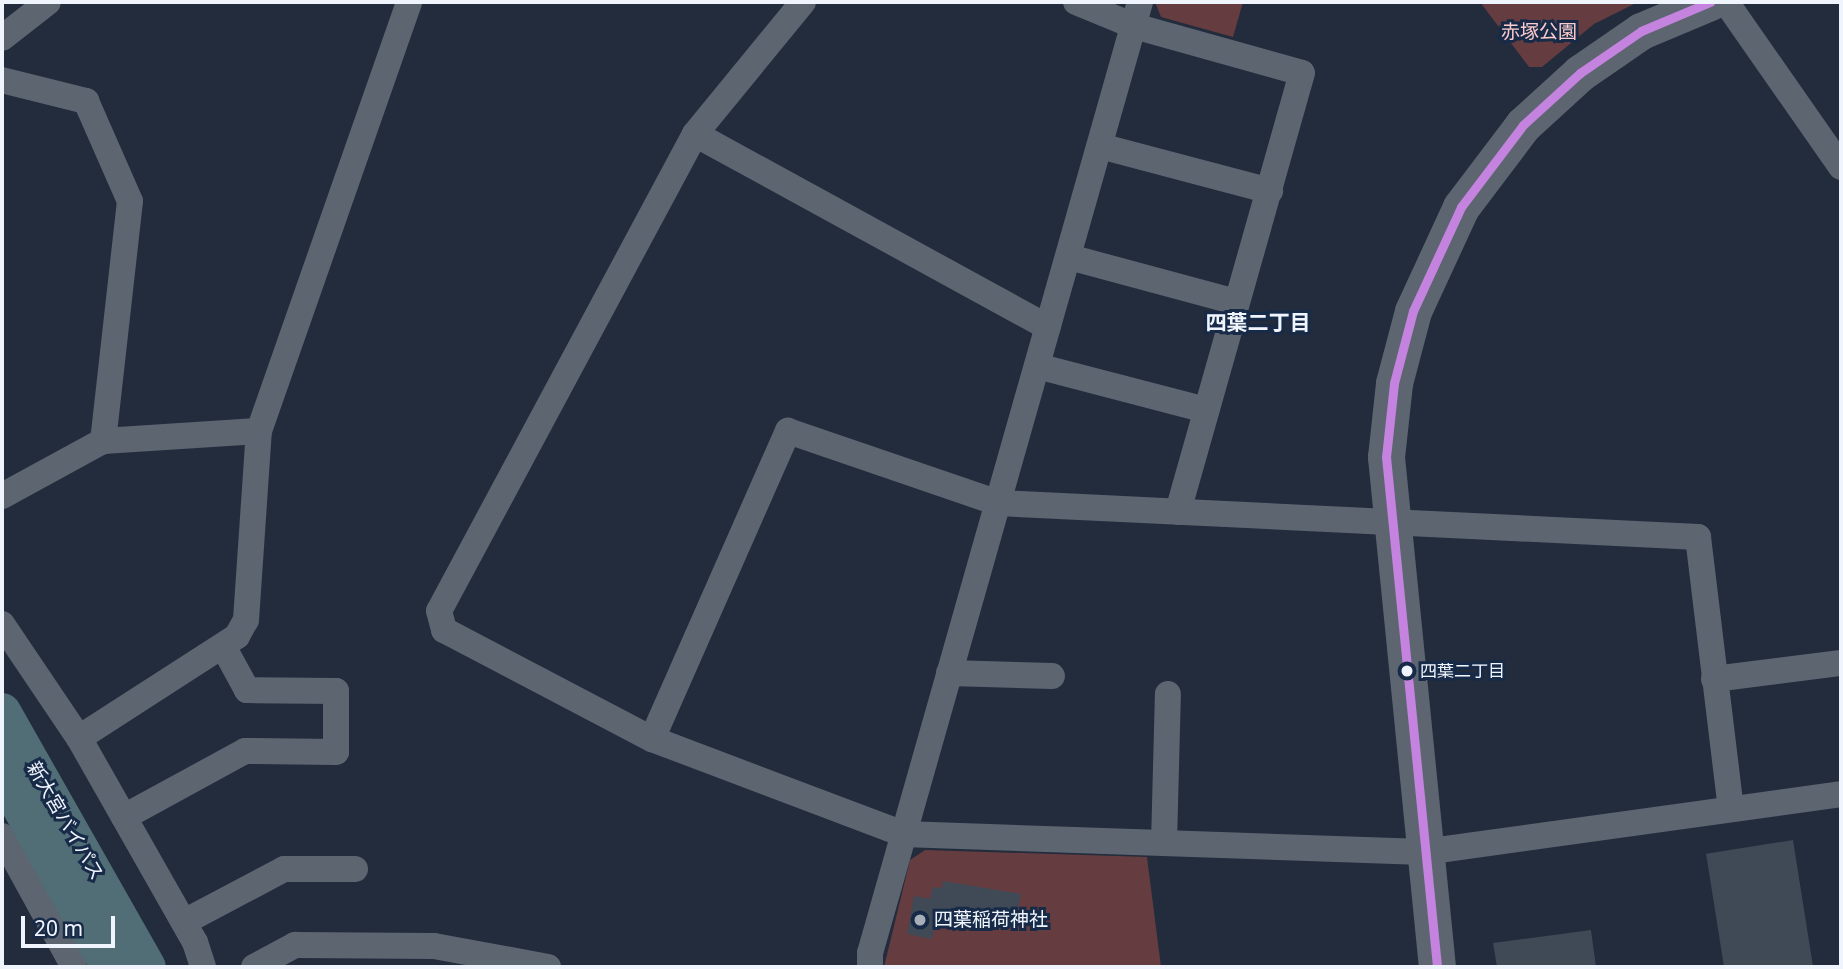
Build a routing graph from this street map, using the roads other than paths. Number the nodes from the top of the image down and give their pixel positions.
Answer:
1 (48, 2) edge
2 (409, 2) edge
3 (803, 2) edge
4 (1076, 2) edge
5 (1710, 2) edge
6 (1726, 2) edge
7 (1137, 14) edge
8 (2, 37) edge
9 (2, 80) edge
10 (695, 134) junction
11 (1100, 146) junction
12 (1841, 167) edge
13 (1270, 191) junction
14 (1069, 257) junction
15 (1236, 302) junction
16 (1048, 327) junction
17 (1037, 366) junction
18 (1206, 410) junction
19 (260, 431) junction
20 (103, 441) junction
21 (2, 496) edge
22 (998, 503) junction
23 (1178, 512) junction
24 (1390, 524) junction
25 (2, 624) edge
26 (223, 646) junction
27 (1841, 663) edge
28 (949, 673) junction
29 (1052, 676) dead end
30 (1714, 679) junction
31 (1168, 694) dead end
32 (2, 712) edge
33 (79, 738) junction
34 (652, 739) junction
35 (2, 773) edge
36 (1841, 794) edge
37 (1731, 809) junction
38 (124, 817) junction
39 (904, 834) junction
40 (2, 836) edge
41 (1164, 843) junction
42 (1424, 852) junction
43 (355, 869) dead end
44 (184, 922) junction
45 (74, 967) edge
46 (110, 967) edge
47 (147, 967) edge
48 (203, 967) edge
49 (254, 967) edge
50 (548, 967) edge
51 (870, 967) edge
52 (1437, 967) edge

1 - 8 street
2 - 19 street
3 - 10 street
4 - 7 street
5 - 24 street
6 - 12 street
7 - 11 street
7 - 13 street
9 - 20 street
10 - 16 street
10 - 34 street
11 - 13 street
11 - 14 street
13 - 15 street
14 - 15 street
14 - 16 street
15 - 18 street
16 - 17 street
17 - 18 street
17 - 22 street
18 - 23 street
19 - 20 street
19 - 26 street
20 - 21 street
22 - 23 street
22 - 28 street
22 - 34 street
23 - 24 street
24 - 30 street
24 - 42 street
25 - 33 street
26 - 33 street
26 - 38 street
27 - 30 street
28 - 29 street
28 - 39 street
30 - 37 street
31 - 41 street
32 - 47 highway, 新大宮バイパス
33 - 38 street
34 - 39 street
35 - 46 highway, 新大宮バイパス
36 - 37 street
37 - 42 street
38 - 44 street
39 - 41 street
39 - 51 street
40 - 45 street
41 - 42 street
42 - 52 street
43 - 44 street
44 - 48 street
49 - 50 street

